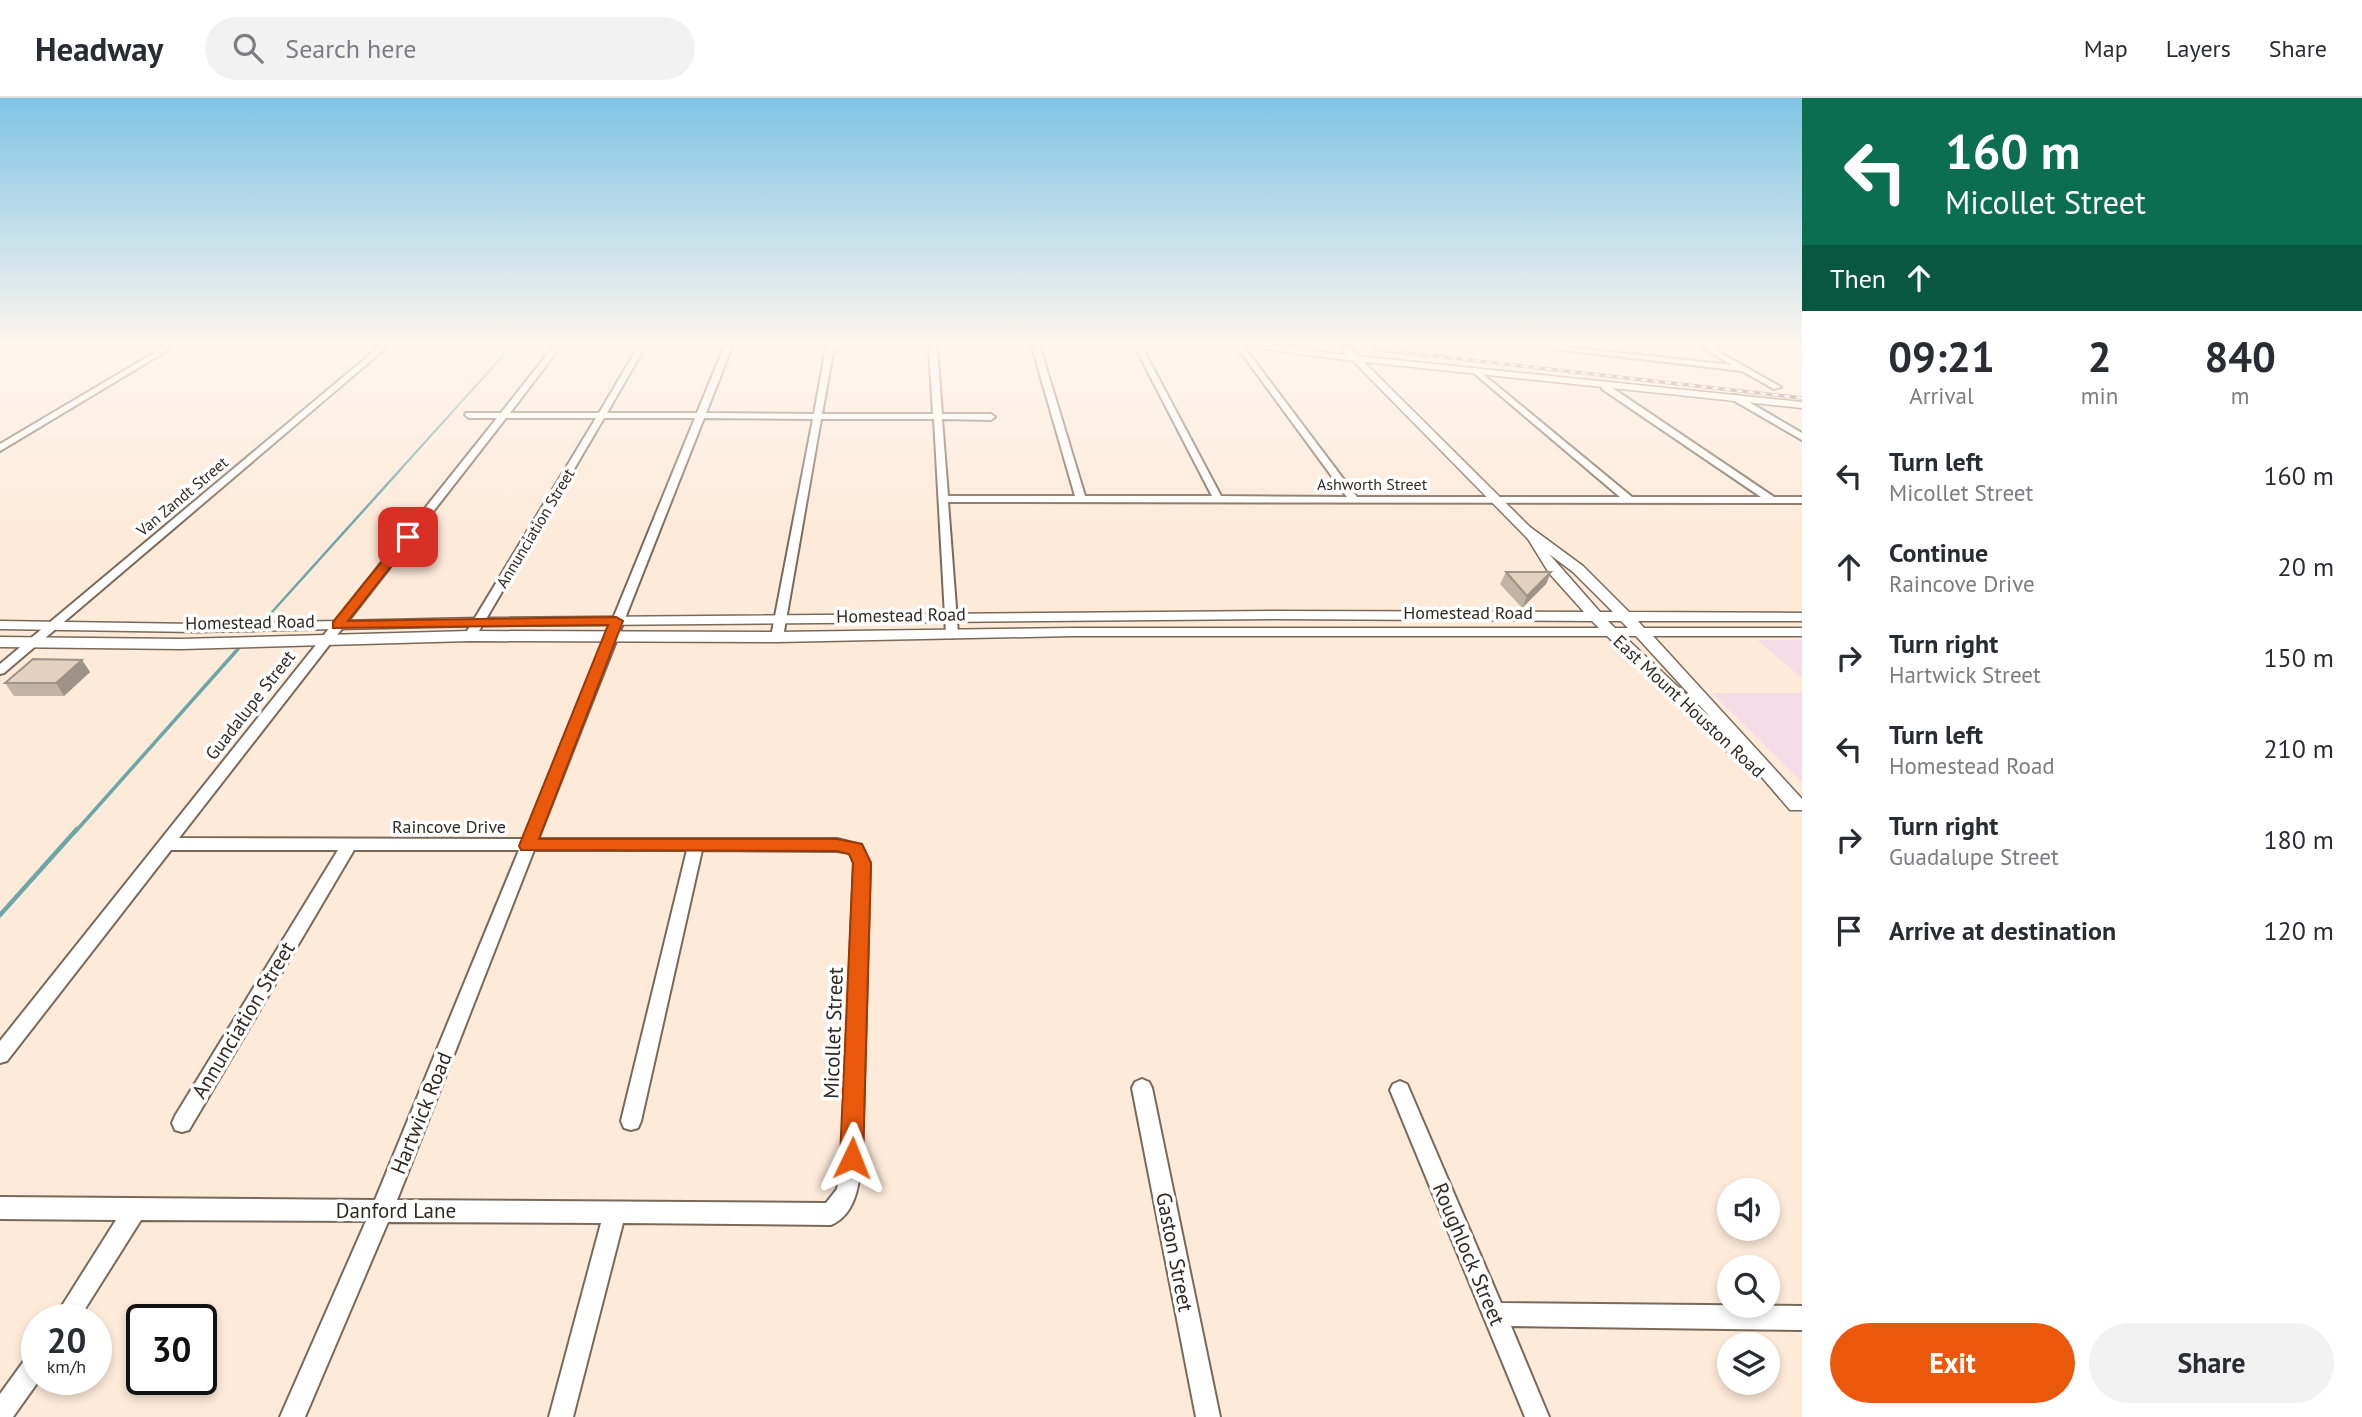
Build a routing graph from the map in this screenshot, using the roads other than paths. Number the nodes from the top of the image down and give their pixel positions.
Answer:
1 (66, 409) edge
2 (311, 409) edge
3 (510, 409) edge
4 (606, 409) edge
5 (703, 409) edge
6 (820, 409) edge
7 (937, 409) edge
8 (1054, 409) edge
9 (1170, 409) edge
10 (1286, 409) edge
11 (1404, 409) edge
12 (1521, 409) edge
13 (1637, 409) edge
14 (1754, 409) edge
15 (701, 414) junction
16 (819, 414) junction
17 (469, 415) dead end
18 (505, 415) junction
19 (602, 415) junction
20 (938, 417) junction
21 (991, 417) dead end
22 (1802, 437) edge
23 (0, 448) edge
24 (943, 499) junction
25 (1081, 499) junction
26 (1218, 499) junction
27 (1354, 499) junction
28 (1494, 500) junction
29 (1630, 500) junction
30 (1772, 500) junction
31 (1802, 500) edge
32 (1533, 537) junction
33 (1274, 615) junction
34 (1422, 616) junction
35 (1595, 616) junction
36 (1100, 617) junction
37 (1626, 617) junction
38 (1802, 617) edge
39 (616, 621) junction
40 (479, 622) junction
41 (0, 625) edge
42 (338, 625) junction
43 (52, 626) junction
44 (951, 626) junction
45 (196, 628) junction
46 (777, 629) junction
47 (1435, 631) junction
48 (1609, 631) junction
49 (1640, 631) junction
50 (1109, 632) junction
51 (1283, 632) junction
52 (1802, 632) edge
53 (470, 636) junction
54 (610, 636) junction
55 (326, 640) junction
56 (0, 642) edge
57 (33, 642) junction
58 (181, 643) junction
59 (0, 670) edge
60 (1654, 677) junction
61 (1684, 677) junction
62 (1799, 808) edge
63 (166, 844) junction
64 (349, 845) junction
65 (695, 845) junction
66 (816, 845) joint
67 (527, 846) junction
68 (0, 1055) edge
69 (1142, 1088) dead end
70 (1400, 1090) dead end
71 (631, 1121) dead end
72 (181, 1123) dead end
73 (0, 1208) edge
74 (135, 1210) junction
75 (382, 1210) junction
76 (615, 1211) junction
77 (791, 1213) joint
78 (74, 1304) edge
79 (1494, 1314) junction
80 (1802, 1318) edge
81 (21, 1385) edge
82 (0, 1415) edge
83 (292, 1417) edge
84 (561, 1417) edge
85 (1208, 1417) edge
86 (1537, 1417) edge

1 - 23 street
2 - 43 street, Van Zandt Street
3 - 18 street, Guadalupe Street
4 - 19 street, Annunciation Street
5 - 15 street
6 - 16 street
7 - 20 street
8 - 25 street
9 - 26 street
10 - 27 street
11 - 28 main road, East Mount Houston Road
12 - 29 street
13 - 30 street
14 - 22 street
15 - 16 street
15 - 19 street
15 - 39 street
16 - 20 street
16 - 46 street
17 - 18 street
18 - 19 street
18 - 42 street, Guadalupe Street
19 - 40 street, Annunciation Street
20 - 21 street
20 - 24 street
24 - 25 street, Ashworth Street
24 - 44 street
25 - 26 street, Ashworth Street
26 - 27 street, Ashworth Street
27 - 28 street, Ashworth Street
28 - 29 street, Ashworth Street
28 - 32 main road, East Mount Houston Road
29 - 30 street, Ashworth Street
30 - 31 street, Ashworth Street
32 - 35 main road, East Mount Houston Road
32 - 37 main road, East Mount Houston Road
33 - 34 main road, Homestead Road
33 - 36 main road, Homestead Road
33 - 51 main road
34 - 35 main road, Homestead Road
34 - 47 main road
35 - 37 main road, Homestead Road
35 - 48 main road, East Mount Houston Road
36 - 44 main road, Homestead Road
36 - 50 main road
37 - 38 main road, Homestead Road
37 - 49 main road, East Mount Houston Road
39 - 40 main road, Homestead Road
39 - 46 main road, Homestead Road
39 - 54 street, Hartwick Road
40 - 42 main road, Homestead Road
40 - 53 street, Annunciation Street
41 - 43 main road, Homestead Road
42 - 45 main road, Homestead Road
42 - 55 street, Guadalupe Street
43 - 45 main road, Homestead Road
43 - 57 street, Van Zandt Street
44 - 46 main road, Homestead Road
44 - 50 main road, Homestead Road
45 - 58 main road
46 - 54 main road, Homestead Road
47 - 48 main road, Homestead Road
47 - 51 main road, Homestead Road
48 - 49 main road, Homestead Road
48 - 60 main road, East Mount Houston Road
49 - 52 main road, Homestead Road
49 - 61 main road, East Mount Houston Road
50 - 51 main road, Homestead Road
53 - 54 main road, Homestead Road
53 - 55 main road, Homestead Road
54 - 67 street, Hartwick Road
55 - 58 main road, Homestead Road
55 - 63 street, Guadalupe Street
56 - 57 main road, Homestead Road
57 - 58 main road, Homestead Road
57 - 59 street, Van Zandt Street
60 - 61 main road
60 - 62 main road, East Mount Houston Road
61 - 62 main road, East Mount Houston Road
63 - 64 street, Raincove Drive
63 - 68 street, Guadalupe Street
64 - 67 street, Raincove Drive
64 - 72 street, Annunciation Street
65 - 66 street, Raincove Drive
65 - 67 street, Raincove Drive
65 - 71 street
66 - 77 street, Micollet Street
67 - 75 street, Hartwick Road
69 - 85 street, Gaston Street
70 - 79 street, Roughlock Street
73 - 74 street, Danford Lane
74 - 75 street, Danford Lane
74 - 78 street
75 - 76 street, Danford Lane
75 - 83 street, Hartwick Road
76 - 77 street, Danford Lane
76 - 84 street
79 - 80 street
79 - 86 street, Roughlock Street
81 - 82 street

